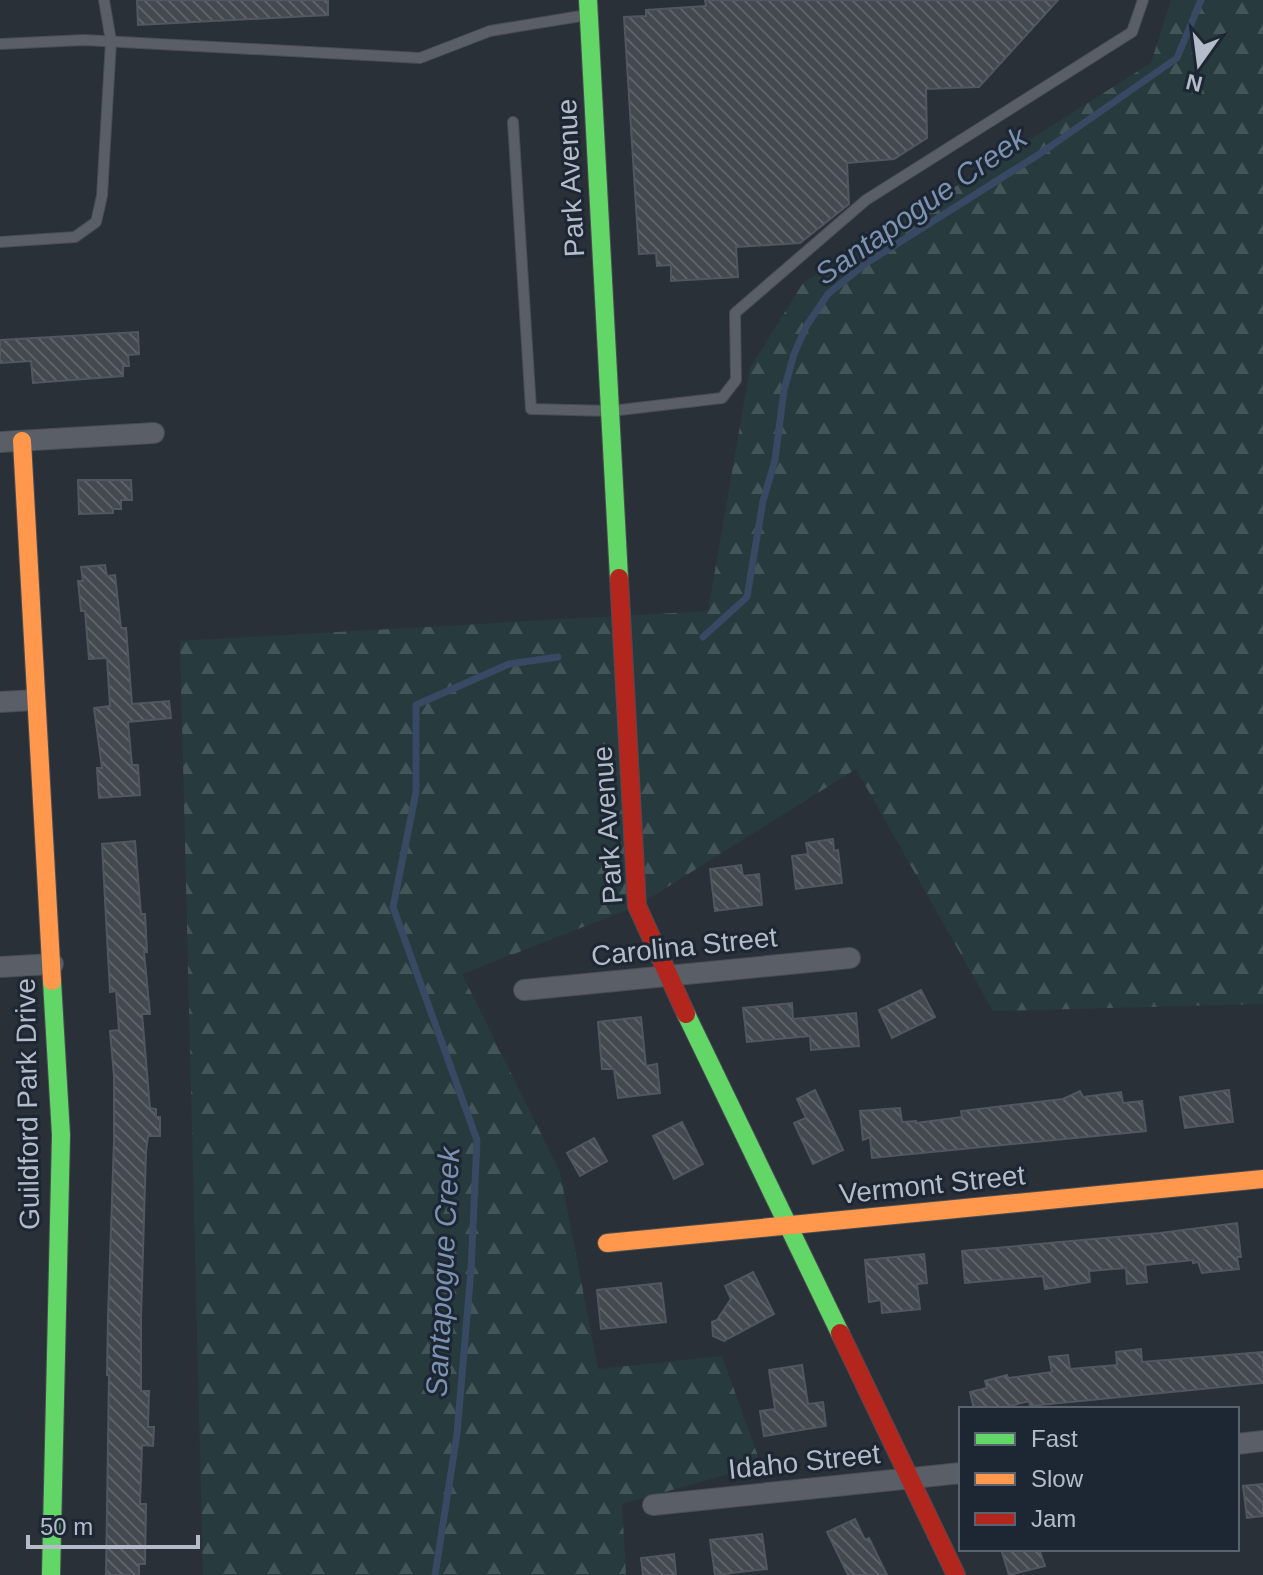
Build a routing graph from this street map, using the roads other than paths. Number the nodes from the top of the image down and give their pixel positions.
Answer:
1 (104, 0) edge
2 (1143, 0) edge
3 (589, 7) edge
4 (111, 41) junction
5 (0, 44) edge
6 (513, 122) dead end
7 (0, 242) edge
8 (611, 411) junction
9 (154, 433) dead end
10 (22, 441) junction
11 (0, 442) edge
12 (35, 700) junction
13 (0, 702) edge
14 (850, 958) dead end
15 (53, 964) junction
16 (0, 967) edge
17 (668, 977) junction
18 (524, 990) dead end
19 (1263, 1179) edge
20 (787, 1226) junction
21 (607, 1243) dead end
22 (1263, 1441) edge
23 (1239, 1444) edge
24 (959, 1473) edge
25 (910, 1479) junction
26 (653, 1505) dead end
27 (51, 1575) edge
28 (956, 1575) edge

1 - 4 lane
2 - 8 lane
3 - 4 lane
3 - 8 street, Park Avenue
4 - 5 lane
4 - 7 lane
6 - 8 lane
8 - 17 street, Park Avenue
9 - 10 street
10 - 11 street
10 - 12 street, Guildford Park Drive
12 - 13 street
12 - 15 street, Guildford Park Drive
14 - 17 street, Carolina Street
15 - 16 street
15 - 27 street, Guildford Park Drive
17 - 18 street, Carolina Street
17 - 20 street, Park Avenue
19 - 20 street, Vermont Street
20 - 21 street, Vermont Street
20 - 25 street, Park Avenue
22 - 23 street
24 - 25 street, Idaho Street
25 - 26 street, Idaho Street
25 - 28 street, Park Avenue

